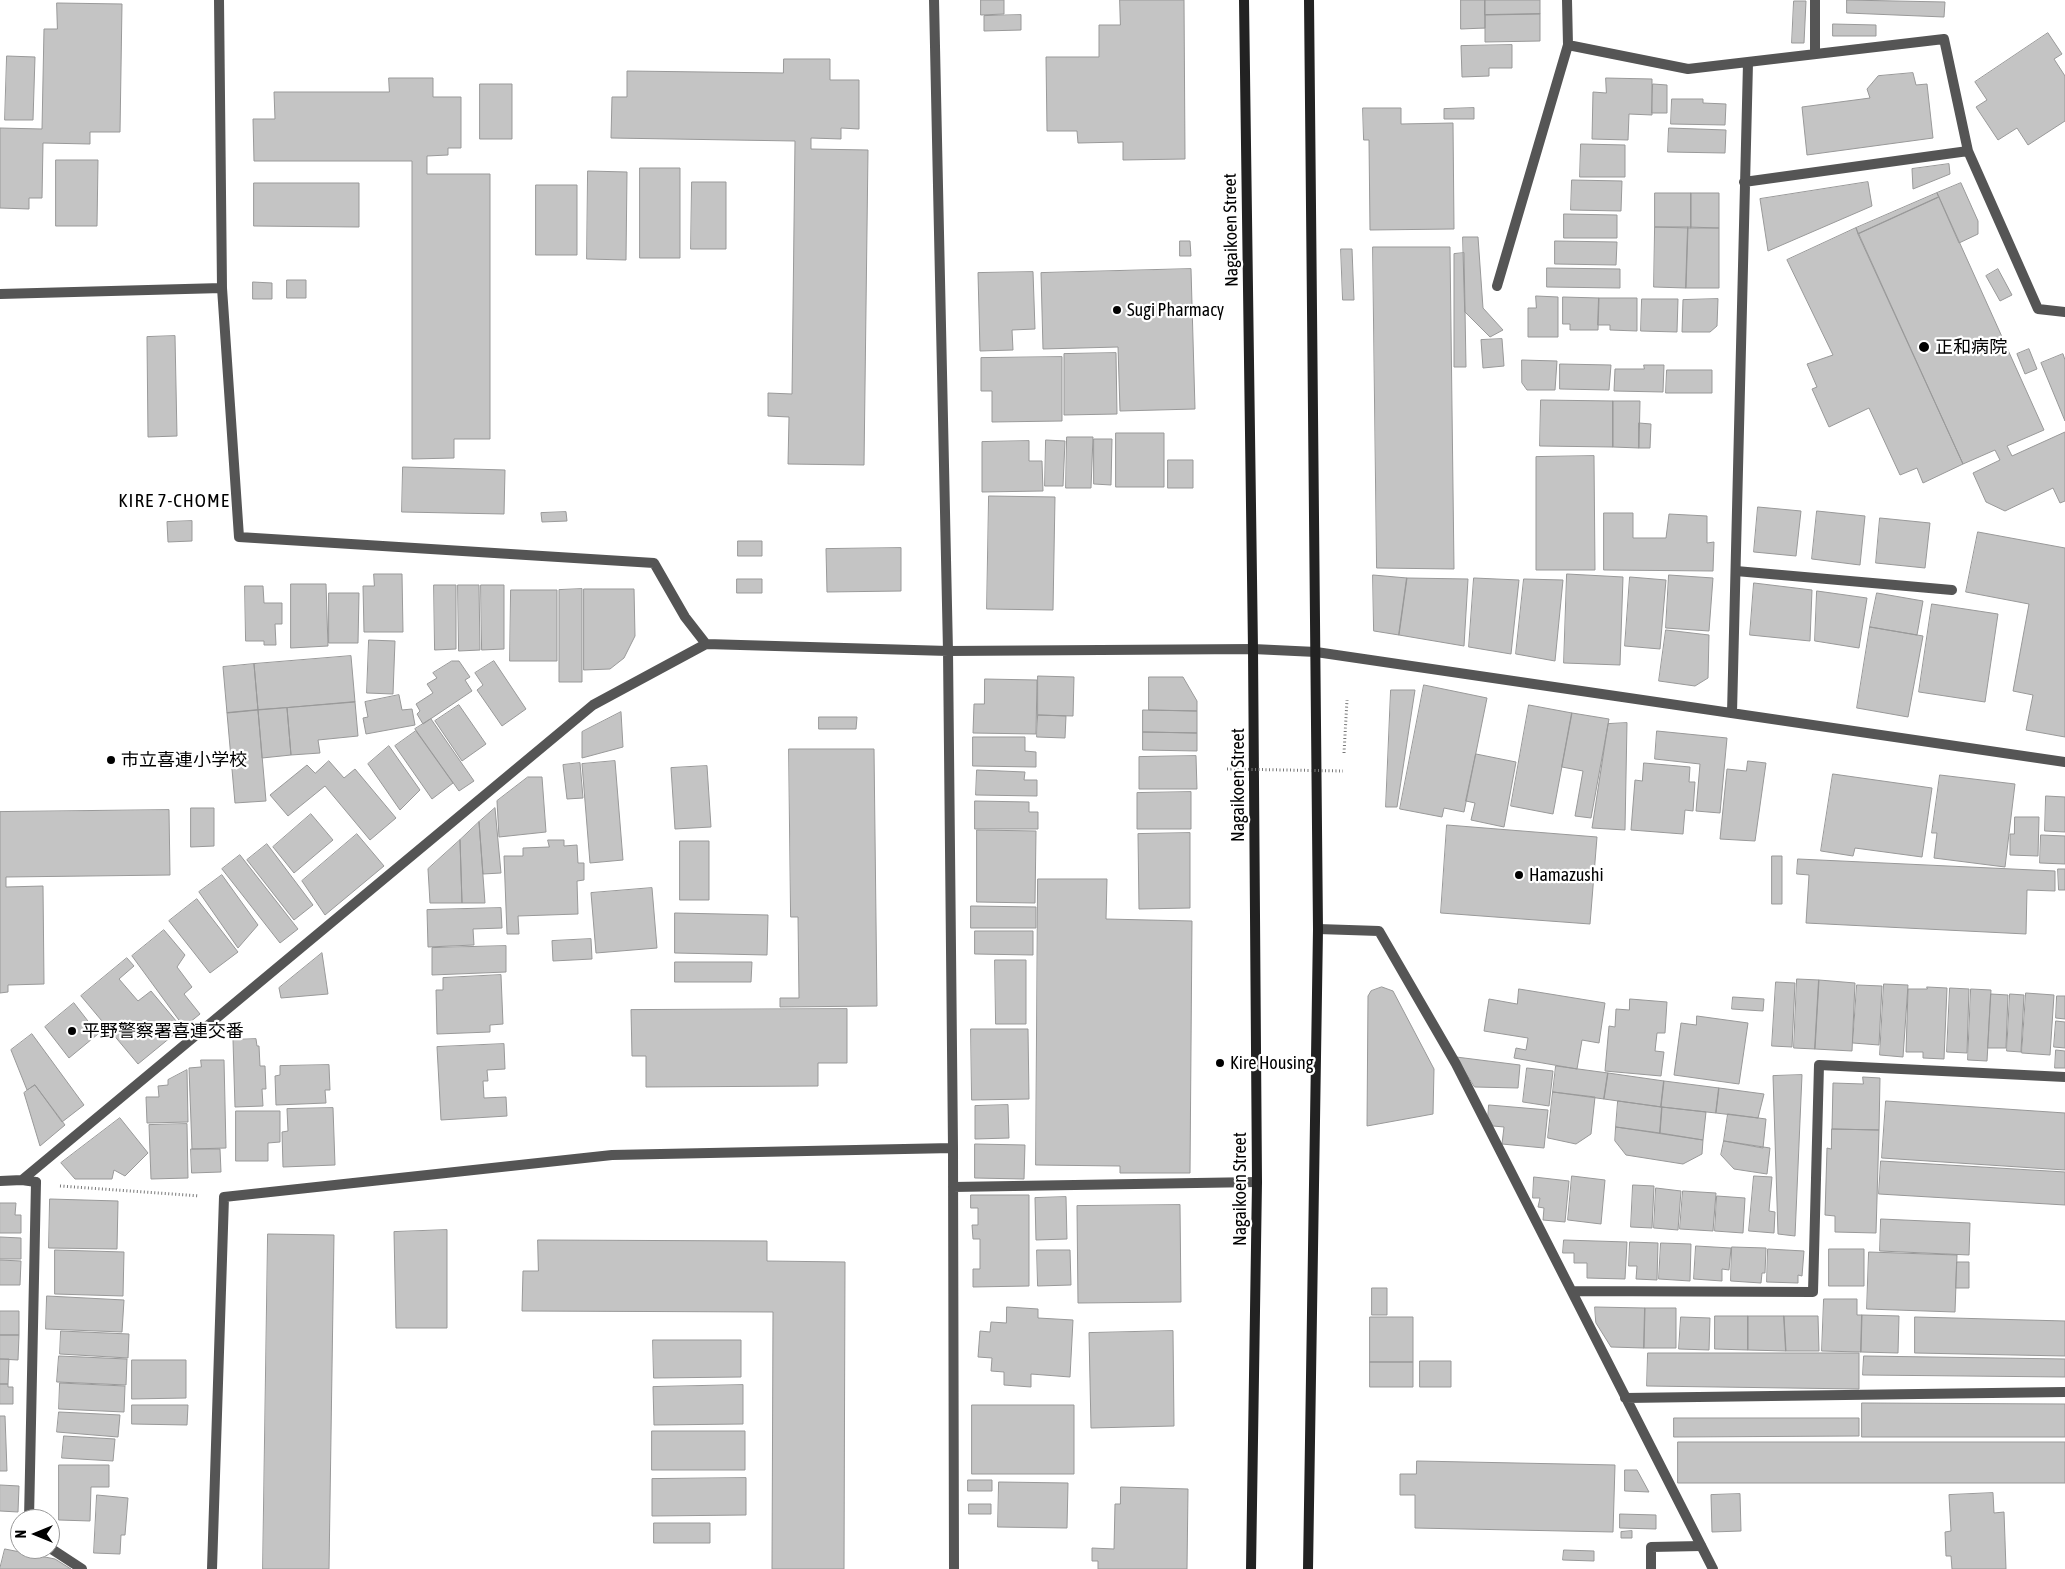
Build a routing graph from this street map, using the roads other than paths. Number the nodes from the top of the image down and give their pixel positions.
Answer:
1 (219, 0) edge
2 (934, 0) edge
3 (1244, 0) edge
4 (1309, 0) edge
5 (1567, 0) edge
6 (1815, 0) edge
7 (1568, 45) junction
8 (1815, 53) junction
9 (1748, 62) junction
10 (1968, 151) junction
11 (1744, 182) junction
12 (1497, 286) dead end
13 (222, 288) junction
14 (0, 294) edge
15 (2065, 312) edge
16 (1736, 571) junction
17 (1952, 590) dead end
18 (706, 644) junction
19 (1253, 650) junction
20 (948, 651) junction
21 (1316, 652) junction
22 (1732, 712) junction
23 (2065, 762) edge
24 (1318, 929) junction
25 (2065, 1076) edge
26 (953, 1148) junction
27 (22, 1180) junction
28 (0, 1181) edge
29 (1257, 1182) junction
30 (952, 1187) junction
31 (1572, 1291) junction
32 (2065, 1392) edge
33 (1625, 1398) junction
34 (29, 1509) edge
35 (1701, 1546) junction
36 (60, 1555) edge
37 (82, 1569) edge
38 (212, 1569) edge
39 (954, 1569) edge
40 (1250, 1569) edge
41 (1308, 1569) edge
42 (1651, 1569) edge
43 (1713, 1569) edge

1 - 13 street
2 - 20 street
3 - 19 main road, Nagaikoen Street
4 - 21 main road
5 - 7 street
6 - 8 street
7 - 9 street
7 - 12 street
8 - 9 street
8 - 10 street
9 - 11 street
10 - 11 street
10 - 15 street
11 - 16 street
13 - 14 street
13 - 18 street
16 - 17 street
16 - 22 street
18 - 20 street
18 - 27 street
19 - 20 street
19 - 21 street
19 - 29 main road, Nagaikoen Street
20 - 26 street
21 - 22 street
21 - 24 main road
22 - 23 street
24 - 31 street
24 - 41 main road
25 - 31 street
26 - 30 street
26 - 38 street
27 - 28 street
27 - 34 street
29 - 30 street
29 - 40 main road, Nagaikoen Street
30 - 39 street
31 - 33 street
32 - 33 street
33 - 35 street
35 - 42 street
35 - 43 street
36 - 37 street

